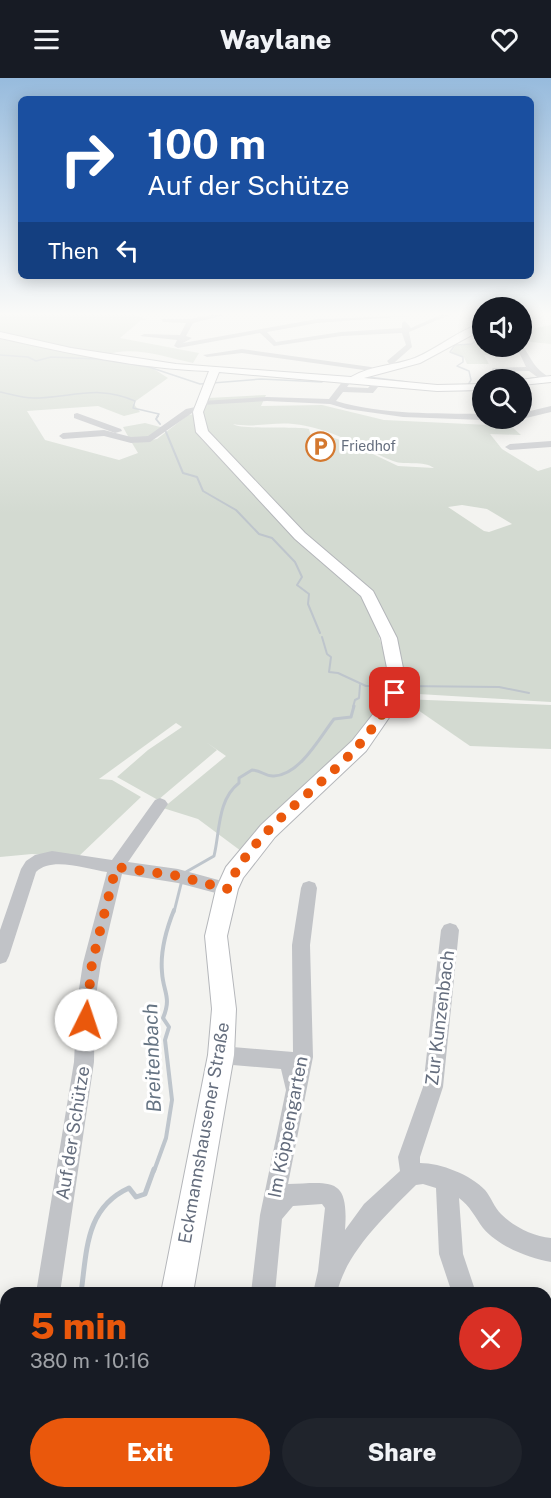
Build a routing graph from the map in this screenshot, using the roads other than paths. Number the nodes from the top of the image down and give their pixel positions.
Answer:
1 (210, 381) edge
2 (350, 381) edge
3 (379, 381) edge
4 (381, 381) edge
5 (472, 388) edge
6 (341, 389) junction
7 (331, 402) junction
8 (551, 409) edge
9 (200, 411) junction
10 (532, 414) edge
11 (77, 416) dead end
12 (472, 417) edge
13 (63, 436) dead end
14 (121, 436) junction
15 (551, 444) edge
16 (510, 447) dead end
17 (160, 804) dead end
18 (116, 867) junction
19 (309, 888) dead end
20 (227, 889) junction
21 (450, 930) dead end
22 (0, 956) edge
23 (221, 1055) junction
24 (296, 1092) junction
25 (411, 1175) junction
26 (447, 1180) junction
27 (271, 1215) junction
28 (551, 1250) edge
29 (327, 1282) edge
30 (49, 1287) edge
31 (178, 1287) edge
32 (264, 1287) edge
33 (462, 1287) edge

1 - 9 main road
2 - 6 street
3 - 6 street
4 - 5 main road
6 - 7 street
7 - 9 street
7 - 12 street
8 - 10 street
9 - 14 street
9 - 20 main road, Eckmannshausener Straße
11 - 14 street
13 - 14 street
15 - 16 street
17 - 18 street, Auf der Schütze
18 - 20 street
18 - 22 street
18 - 30 street, Auf der Schütze
19 - 24 street, Im Köppengarten
20 - 23 main road, Eckmannshausener Straße
21 - 25 street, Zur Kunzenbach
23 - 24 street
23 - 31 main road, Eckmannshausener Straße
24 - 27 street, Im Köppengarten
25 - 26 street
25 - 29 street
26 - 28 street
26 - 33 street
27 - 29 street
27 - 32 street, Im Köppengarten

